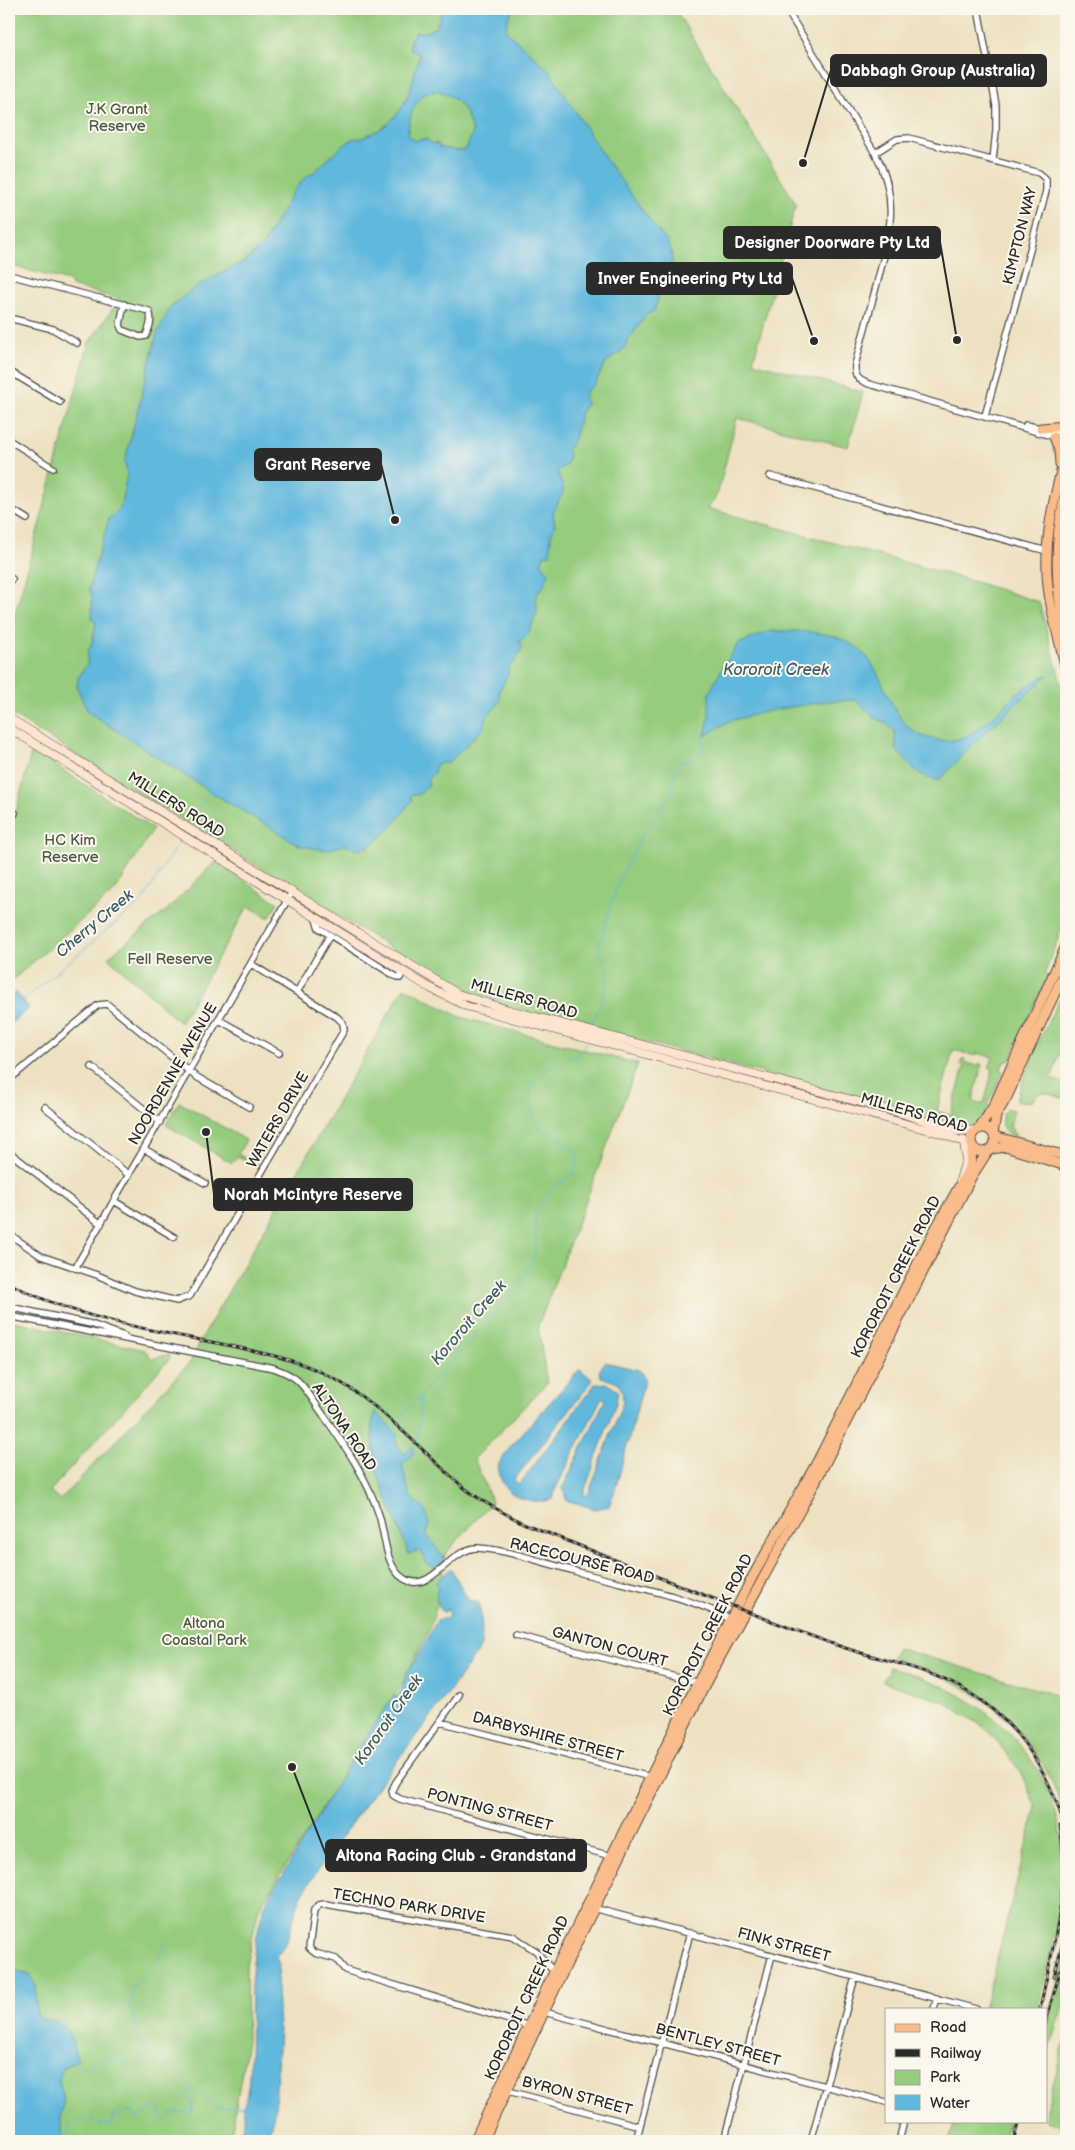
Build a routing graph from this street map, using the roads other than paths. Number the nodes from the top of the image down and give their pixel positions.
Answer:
1 (786, 9) edge
2 (978, 9) edge
3 (875, 153) junction
4 (993, 160) junction
5 (9, 275) edge
6 (124, 304) junction
7 (9, 318) edge
8 (77, 343) dead end
9 (9, 371) edge
10 (60, 402) dead end
11 (985, 416) junction
12 (1011, 423) junction
13 (1066, 426) edge
14 (1041, 428) junction
15 (1066, 433) edge
16 (1054, 437) junction
17 (9, 440) edge
18 (1066, 440) edge
19 (1066, 452) edge
20 (53, 468) dead end
21 (770, 476) dead end
22 (1057, 484) junction
23 (1066, 492) edge
24 (9, 508) edge
25 (27, 519) dead end
26 (1047, 551) junction
27 (1066, 636) edge
28 (1066, 669) edge
29 (9, 723) edge
30 (292, 892) junction
31 (288, 900) junction
32 (315, 917) junction
33 (330, 935) junction
34 (1066, 946) edge
35 (407, 963) junction
36 (251, 964) junction
37 (1066, 969) edge
38 (403, 971) junction
39 (297, 992) junction
40 (218, 1020) junction
41 (279, 1054) dead end
42 (92, 1067) dead end
43 (189, 1071) junction
44 (9, 1080) edge
45 (45, 1106) dead end
46 (249, 1107) dead end
47 (160, 1122) junction
48 (978, 1129) junction
49 (994, 1135) junction
50 (970, 1144) junction
51 (144, 1149) junction
52 (990, 1150) junction
53 (9, 1152) edge
54 (1066, 1156) edge
55 (1066, 1166) edge
56 (129, 1175) junction
57 (205, 1183) dead end
58 (114, 1201) junction
59 (956, 1206) junction
60 (946, 1208) junction
61 (100, 1224) junction
62 (9, 1234) edge
63 (174, 1236) dead end
64 (75, 1268) junction
65 (9, 1307) edge
66 (898, 1311) junction
67 (9, 1316) edge
68 (142, 1341) junction
69 (433, 1575) joint
70 (757, 1578) junction
71 (730, 1619) junction
72 (516, 1635) dead end
73 (701, 1684) junction
74 (460, 1695) dead end
75 (440, 1722) junction
76 (654, 1779) junction
77 (611, 1856) junction
78 (590, 1907) junction
79 (690, 1933) junction
80 (772, 1955) junction
81 (554, 1972) junction
82 (855, 1977) junction
83 (937, 1998) junction
84 (934, 2008) edge
85 (972, 2008) edge
86 (544, 2012) junction
87 (529, 2026) junction
88 (662, 2043) junction
89 (744, 2065) junction
90 (826, 2086) junction
91 (508, 2090) junction
92 (885, 2102) edge
93 (904, 2122) edge
94 (640, 2126) junction
95 (474, 2141) edge
96 (483, 2141) edge
97 (636, 2141) edge
98 (724, 2141) edge
99 (811, 2141) edge
100 (899, 2141) edge

1 - 3 street
2 - 4 street
3 - 4 street, KIMPTON WAY
3 - 11 street
4 - 11 street, KIMPTON WAY
5 - 6 street
6 - 6 street
7 - 8 street
9 - 10 street
11 - 12 street
12 - 14 street
12 - 16 street
13 - 14 main road
14 - 15 street
16 - 18 street
16 - 22 main road
17 - 20 street
19 - 22 main road
21 - 26 street
22 - 26 main road
23 - 27 main road
24 - 25 street
26 - 28 main road
29 - 30 main road, MILLERS ROAD
29 - 31 main road, MILLERS ROAD
30 - 31 street, NOORDENNE AVENUE
30 - 35 main road, MILLERS ROAD
31 - 32 main road, MILLERS ROAD
31 - 36 street, NOORDENNE AVENUE
32 - 33 street
32 - 38 main road, MILLERS ROAD
33 - 38 street
33 - 39 street
34 - 48 main road
35 - 38 main road
35 - 48 main road, MILLERS ROAD
36 - 39 street, WATERS DRIVE
36 - 40 street, NOORDENNE AVENUE
37 - 49 main road
38 - 50 main road, MILLERS ROAD
39 - 64 street, WATERS DRIVE
40 - 41 street
40 - 43 street, NOORDENNE AVENUE
42 - 47 street
43 - 44 street
43 - 46 street
43 - 47 street, NOORDENNE AVENUE
45 - 56 street
47 - 51 street, NOORDENNE AVENUE
48 - 49 main road
48 - 50 main road
49 - 52 main road
49 - 54 main road
50 - 52 main road
50 - 60 main road, KOROROIT CREEK ROAD
51 - 56 street, NOORDENNE AVENUE
51 - 57 street
52 - 55 main road
52 - 59 main road, KOROROIT CREEK ROAD
53 - 61 street
56 - 58 street, NOORDENNE AVENUE
58 - 61 street, NOORDENNE AVENUE
58 - 63 street
59 - 60 main road
59 - 66 main road, KOROROIT CREEK ROAD
60 - 66 main road, KOROROIT CREEK ROAD
61 - 64 street, NOORDENNE AVENUE
62 - 64 street
65 - 68 street, ALTONA ROAD
66 - 70 main road, KOROROIT CREEK ROAD
67 - 68 street, ALTONA ROAD
68 - 69 street, ALTONA ROAD
69 - 71 street, RACECOURSE ROAD
70 - 71 main road, KOROROIT CREEK ROAD
70 - 73 main road, KOROROIT CREEK ROAD
71 - 73 main road, KOROROIT CREEK ROAD
72 - 73 street, GANTON COURT
73 - 76 main road, KOROROIT CREEK ROAD
74 - 75 street
75 - 76 street, DARBYSHIRE STREET
75 - 77 street, PONTING STREET
76 - 77 main road, KOROROIT CREEK ROAD
76 - 78 main road, KOROROIT CREEK ROAD
77 - 78 main road, KOROROIT CREEK ROAD
78 - 79 street, FINK STREET
78 - 81 main road, KOROROIT CREEK ROAD
78 - 86 main road, KOROROIT CREEK ROAD
79 - 80 street, FINK STREET
79 - 88 street
80 - 82 street, FINK STREET
80 - 89 street
81 - 87 main road, KOROROIT CREEK ROAD
81 - 87 street, TECHNO PARK DRIVE
82 - 83 street, FINK STREET
82 - 90 street
83 - 84 street
83 - 85 street, FINK STREET
86 - 88 street, BENTLEY STREET
86 - 91 main road, KOROROIT CREEK ROAD
87 - 95 main road, KOROROIT CREEK ROAD
88 - 89 street, BENTLEY STREET
88 - 94 street
89 - 90 street, BENTLEY STREET
89 - 98 street
90 - 92 street, BENTLEY STREET
90 - 99 street
91 - 94 street, BYRON STREET
91 - 96 main road, KOROROIT CREEK ROAD
93 - 100 street
94 - 97 street

